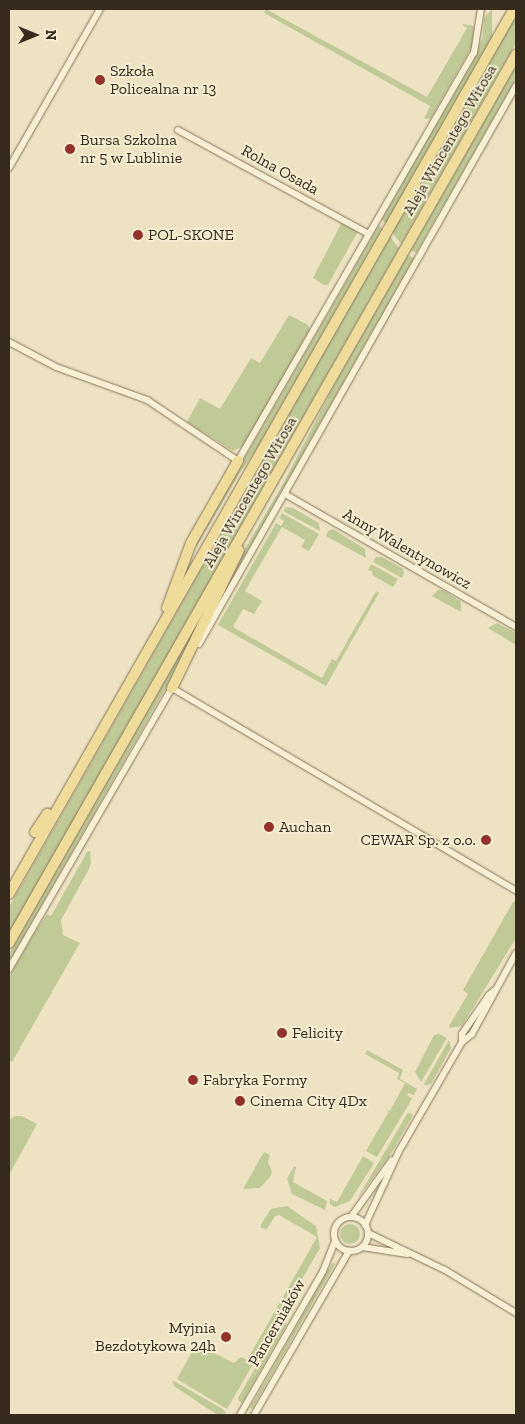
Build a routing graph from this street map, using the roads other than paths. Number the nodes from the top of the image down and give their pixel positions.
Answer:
1 (100, 9) edge
2 (481, 9) edge
3 (514, 9) edge
4 (516, 55) edge
5 (516, 86) edge
6 (178, 130) dead end
7 (9, 168) edge
8 (369, 234) junction
9 (9, 342) edge
10 (238, 462) junction
11 (285, 494) junction
12 (250, 521) junction
13 (516, 627) edge
14 (160, 630) junction
15 (172, 688) junction
16 (78, 771) junction
17 (35, 832) dead end
18 (516, 891) edge
19 (9, 894) edge
20 (9, 944) edge
21 (516, 953) edge
22 (9, 969) edge
23 (399, 1151) junction
24 (351, 1217) junction
25 (365, 1225) junction
26 (368, 1233) junction
27 (335, 1242) junction
28 (362, 1247) junction
29 (349, 1252) junction
30 (416, 1256) junction
31 (516, 1313) edge
32 (240, 1415) edge
33 (254, 1415) edge

1 - 7 street
2 - 8 street, Aleja Wincentego Witosa
3 - 14 main road, Aleja Wincentego Witosa
4 - 12 main road, Aleja Wincentego Witosa
5 - 11 street, Aleja Wincentego Witosa
6 - 8 street, Rolna Osada
8 - 10 street, Aleja Wincentego Witosa
9 - 10 street
10 - 14 main road
11 - 13 street, Anny Walentynowicz
11 - 15 street, Aleja Wincentego Witosa
12 - 15 main road
12 - 20 main road, Aleja Wincentego Witosa
14 - 16 main road, Aleja Wincentego Witosa
15 - 18 street
15 - 22 street, Aleja Wincentego Witosa
16 - 17 main road
16 - 19 main road, Aleja Wincentego Witosa
21 - 23 street
23 - 24 street
23 - 25 street
24 - 25 street
24 - 27 street
25 - 26 street
26 - 28 street
26 - 30 street
27 - 29 street
27 - 32 street, Pancerniaków
28 - 29 street
28 - 30 street
29 - 33 street, Pancerniaków
30 - 31 street

